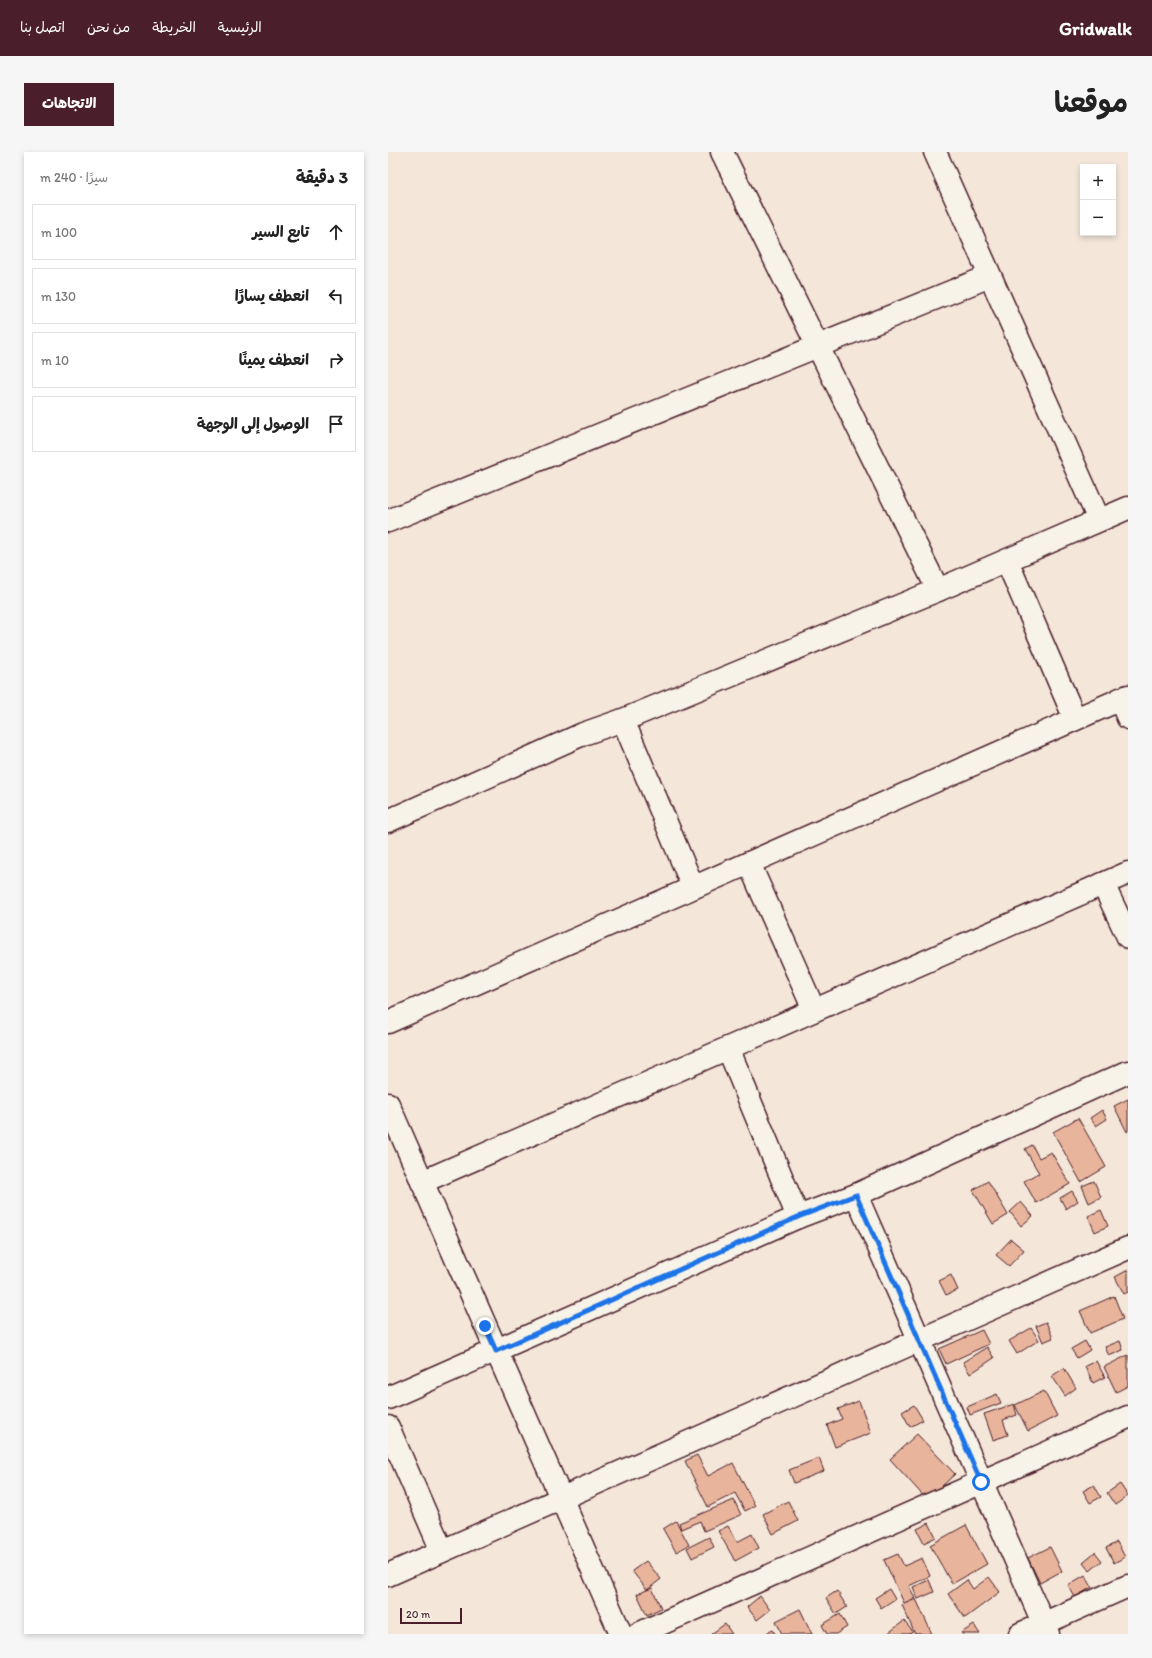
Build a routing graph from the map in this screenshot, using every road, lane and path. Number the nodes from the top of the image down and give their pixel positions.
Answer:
1 (722, 152) edge
2 (935, 152) edge
3 (990, 276) junction
4 (818, 346) junction
5 (1128, 508) edge
6 (388, 520) edge
7 (1099, 520) junction
8 (1007, 561) junction
9 (938, 590) junction
10 (1125, 704) edge
11 (1075, 719) junction
12 (622, 720) junction
13 (388, 821) edge
14 (749, 863) junction
15 (1128, 873) edge
16 (1103, 884) junction
17 (693, 887) junction
18 (1128, 937) edge
19 (814, 1010) junction
20 (388, 1022) edge
21 (728, 1048) junction
22 (1128, 1072) edge
23 (388, 1104) edge
24 (422, 1182) junction
25 (856, 1195) junction
26 (798, 1217) junction
27 (1128, 1248) edge
28 (920, 1340) junction
29 (496, 1351) junction
30 (388, 1398) edge
31 (1128, 1417) edge
32 (388, 1427) edge
33 (981, 1482) junction
34 (561, 1499) junction
35 (442, 1551) junction
36 (388, 1575) edge
37 (1128, 1586) edge
38 (1045, 1629) edge
39 (621, 1634) edge
40 (638, 1634) edge
41 (1020, 1634) edge

1 - 4 street
2 - 3 street
3 - 4 street
3 - 7 street
4 - 6 street
4 - 9 street
5 - 7 street
7 - 8 street
8 - 9 street
8 - 11 street
9 - 12 street
10 - 11 street
11 - 14 street
12 - 13 street
12 - 17 street
14 - 17 street
14 - 19 street
15 - 16 street
16 - 18 street
16 - 19 street
17 - 20 street
19 - 21 street
21 - 24 street
21 - 26 street
22 - 25 street
23 - 24 street
24 - 29 street
25 - 26 street
25 - 28 street
26 - 29 street
27 - 28 street
28 - 33 street
28 - 34 street
29 - 30 street
29 - 34 street
31 - 33 street
32 - 35 street
33 - 38 street
33 - 40 street
34 - 35 street
34 - 39 street
35 - 36 street
37 - 38 street
38 - 41 street

